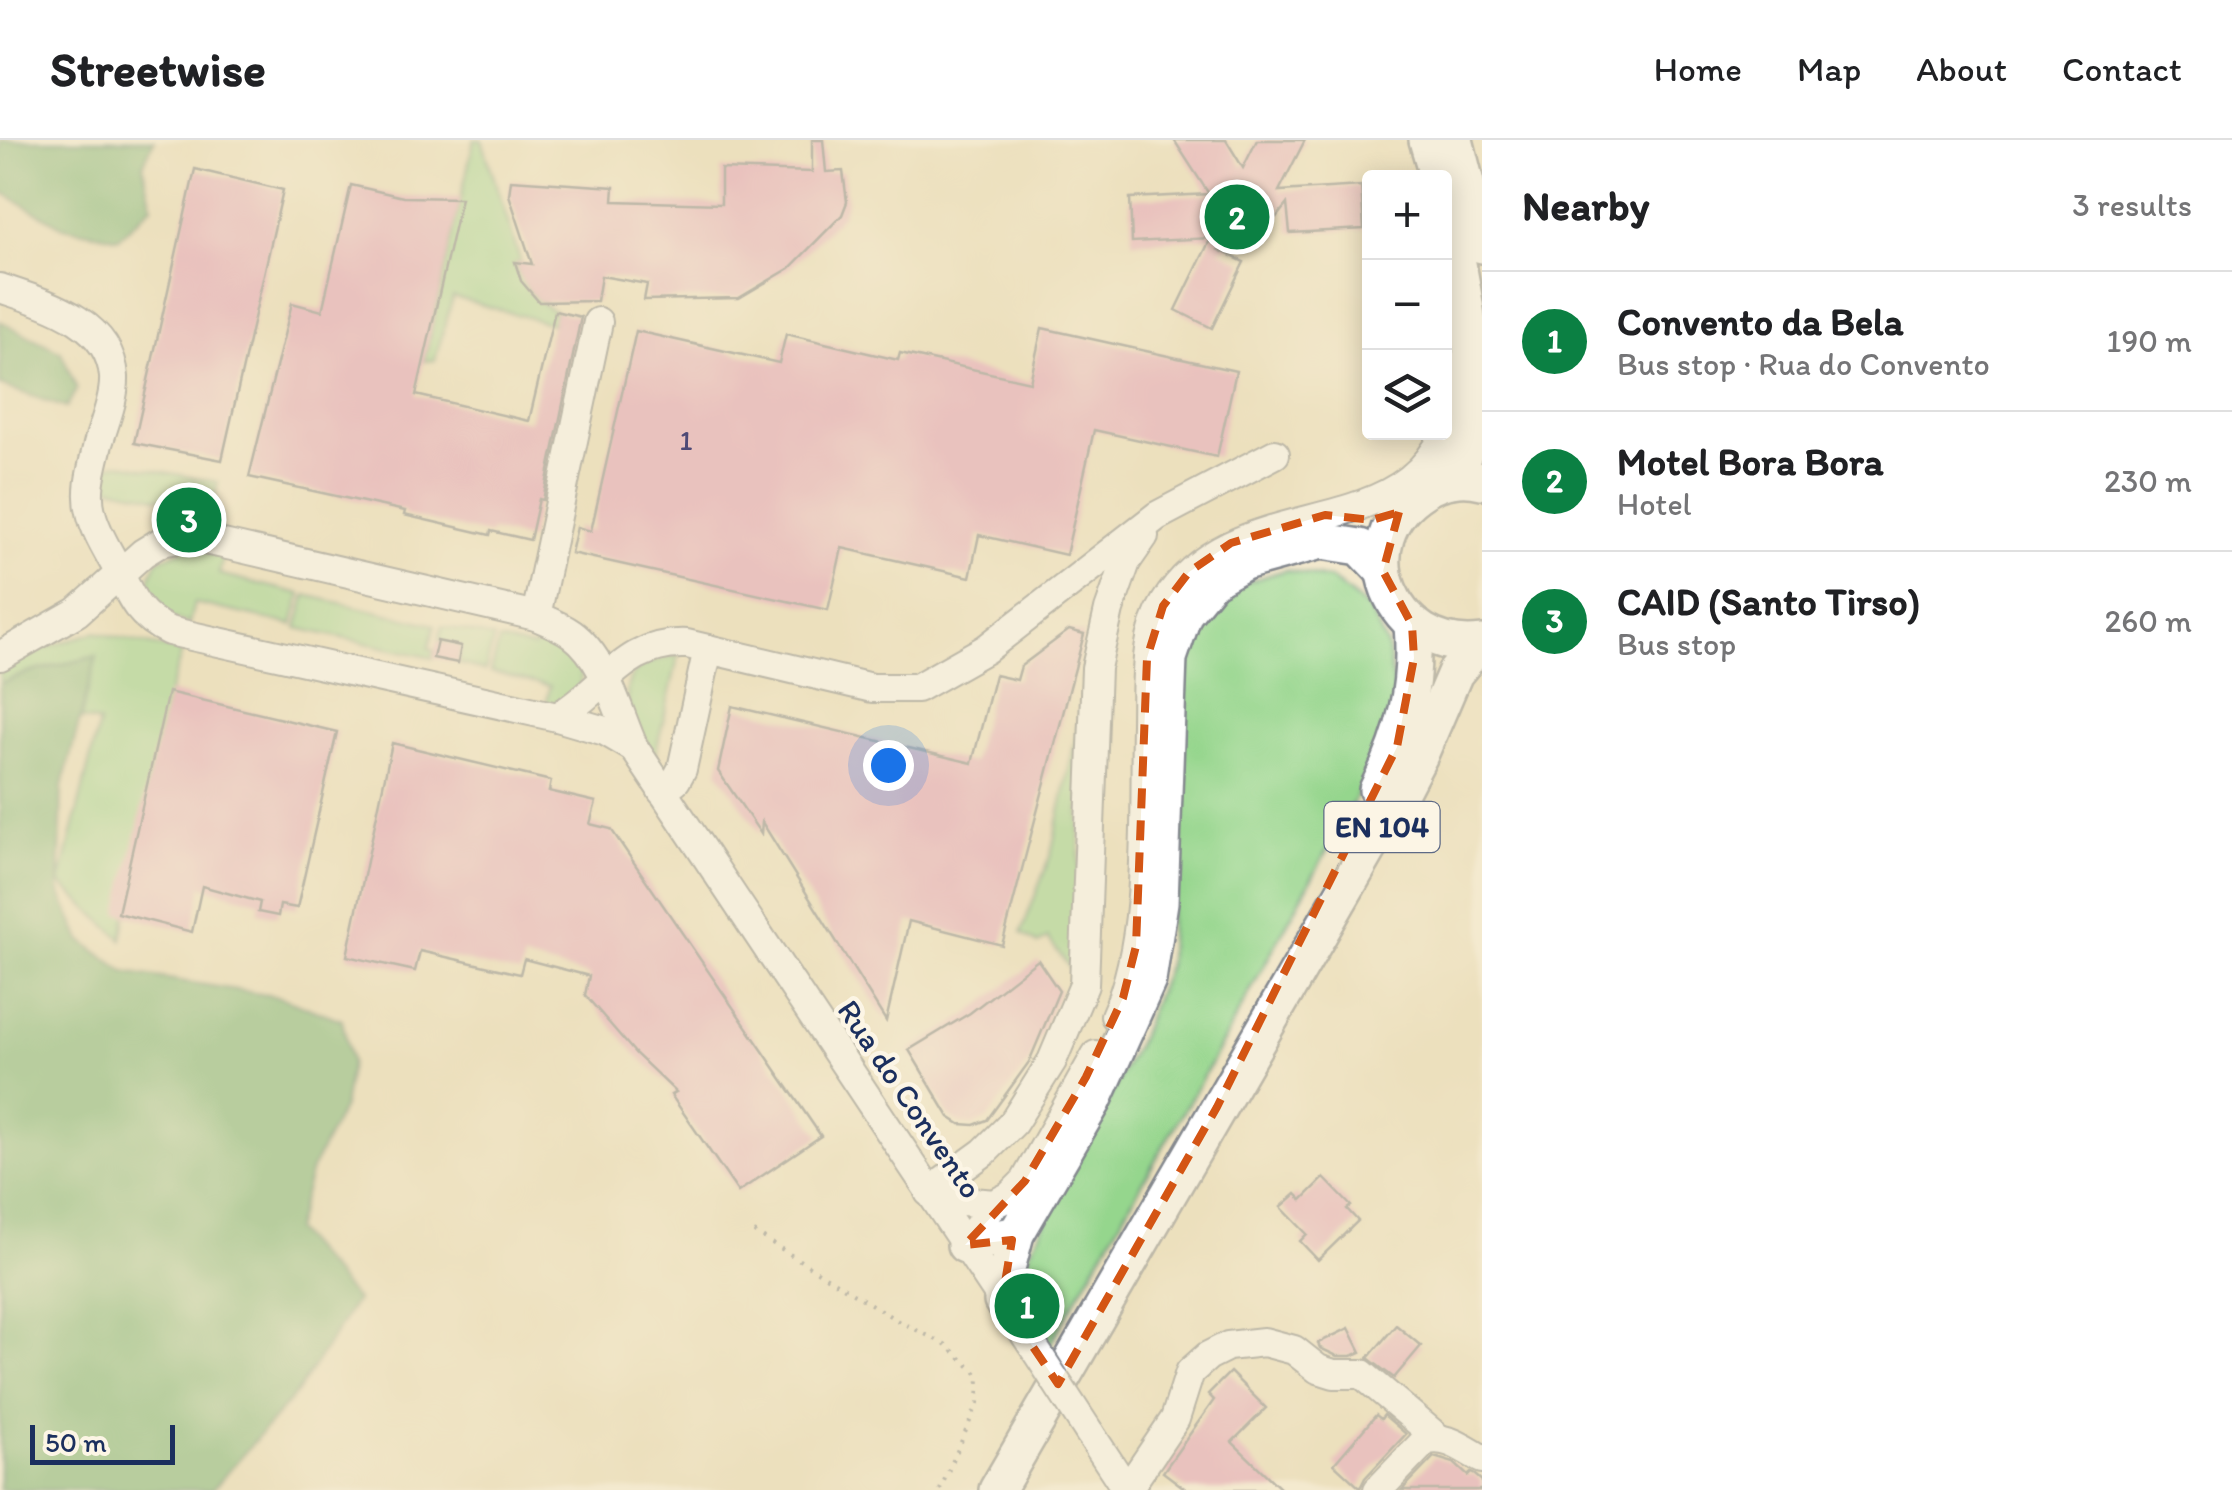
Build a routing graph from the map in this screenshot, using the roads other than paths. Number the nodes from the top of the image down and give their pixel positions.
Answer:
1 (1427, 140) edge
2 (1455, 140) edge
3 (1436, 170) edge
4 (1452, 214) edge
5 (1471, 256) edge
6 (0, 288) edge
7 (598, 322) dead end
8 (1275, 454) dead end
9 (1466, 480) edge
10 (1399, 512) junction
11 (1158, 516) junction
12 (1325, 516) junction
13 (1384, 571) junction
14 (120, 574) junction
15 (536, 616) junction
16 (1412, 625) junction
17 (1480, 644) edge
18 (708, 649) junction
19 (0, 656) edge
20 (604, 678) junction
21 (557, 718) junction
22 (634, 748) junction
23 (662, 791) junction
24 (1217, 1107) junction
25 (929, 1192) junction
26 (994, 1204) junction
27 (1016, 1234) junction
28 (965, 1244) junction
29 (1002, 1300) junction
30 (1439, 1438) junction
31 (1482, 1459) edge
32 (996, 1490) edge
33 (1127, 1490) edge
34 (1378, 1490) edge

1 - 3 main road
2 - 5 main road
4 - 5 main road
5 - 9 main road
5 - 12 street
6 - 14 street
7 - 15 street
8 - 11 street
9 - 10 main road
10 - 12 street
10 - 13 main road
11 - 18 street
11 - 25 street
12 - 26 street
13 - 16 main road
13 - 27 main road
14 - 15 street, Rua do Convento
14 - 19 street, Rua do Convento
14 - 21 street
15 - 20 street, Rua do Convento
16 - 17 main road
16 - 24 main road, EN 104
17 - 24 main road, EN 104
18 - 20 street
18 - 23 street
20 - 21 street
20 - 22 street, Rua do Convento
21 - 22 street
22 - 23 street, Rua do Convento
23 - 25 street, Rua do Convento
24 - 32 main road, EN 104
25 - 26 street
25 - 28 street, Rua do Convento
26 - 28 street
27 - 28 main road
27 - 29 main road
28 - 29 street, Rua do Convento
29 - 33 street, Rua do Convento, bridge
30 - 31 street
30 - 33 street
30 - 34 street

